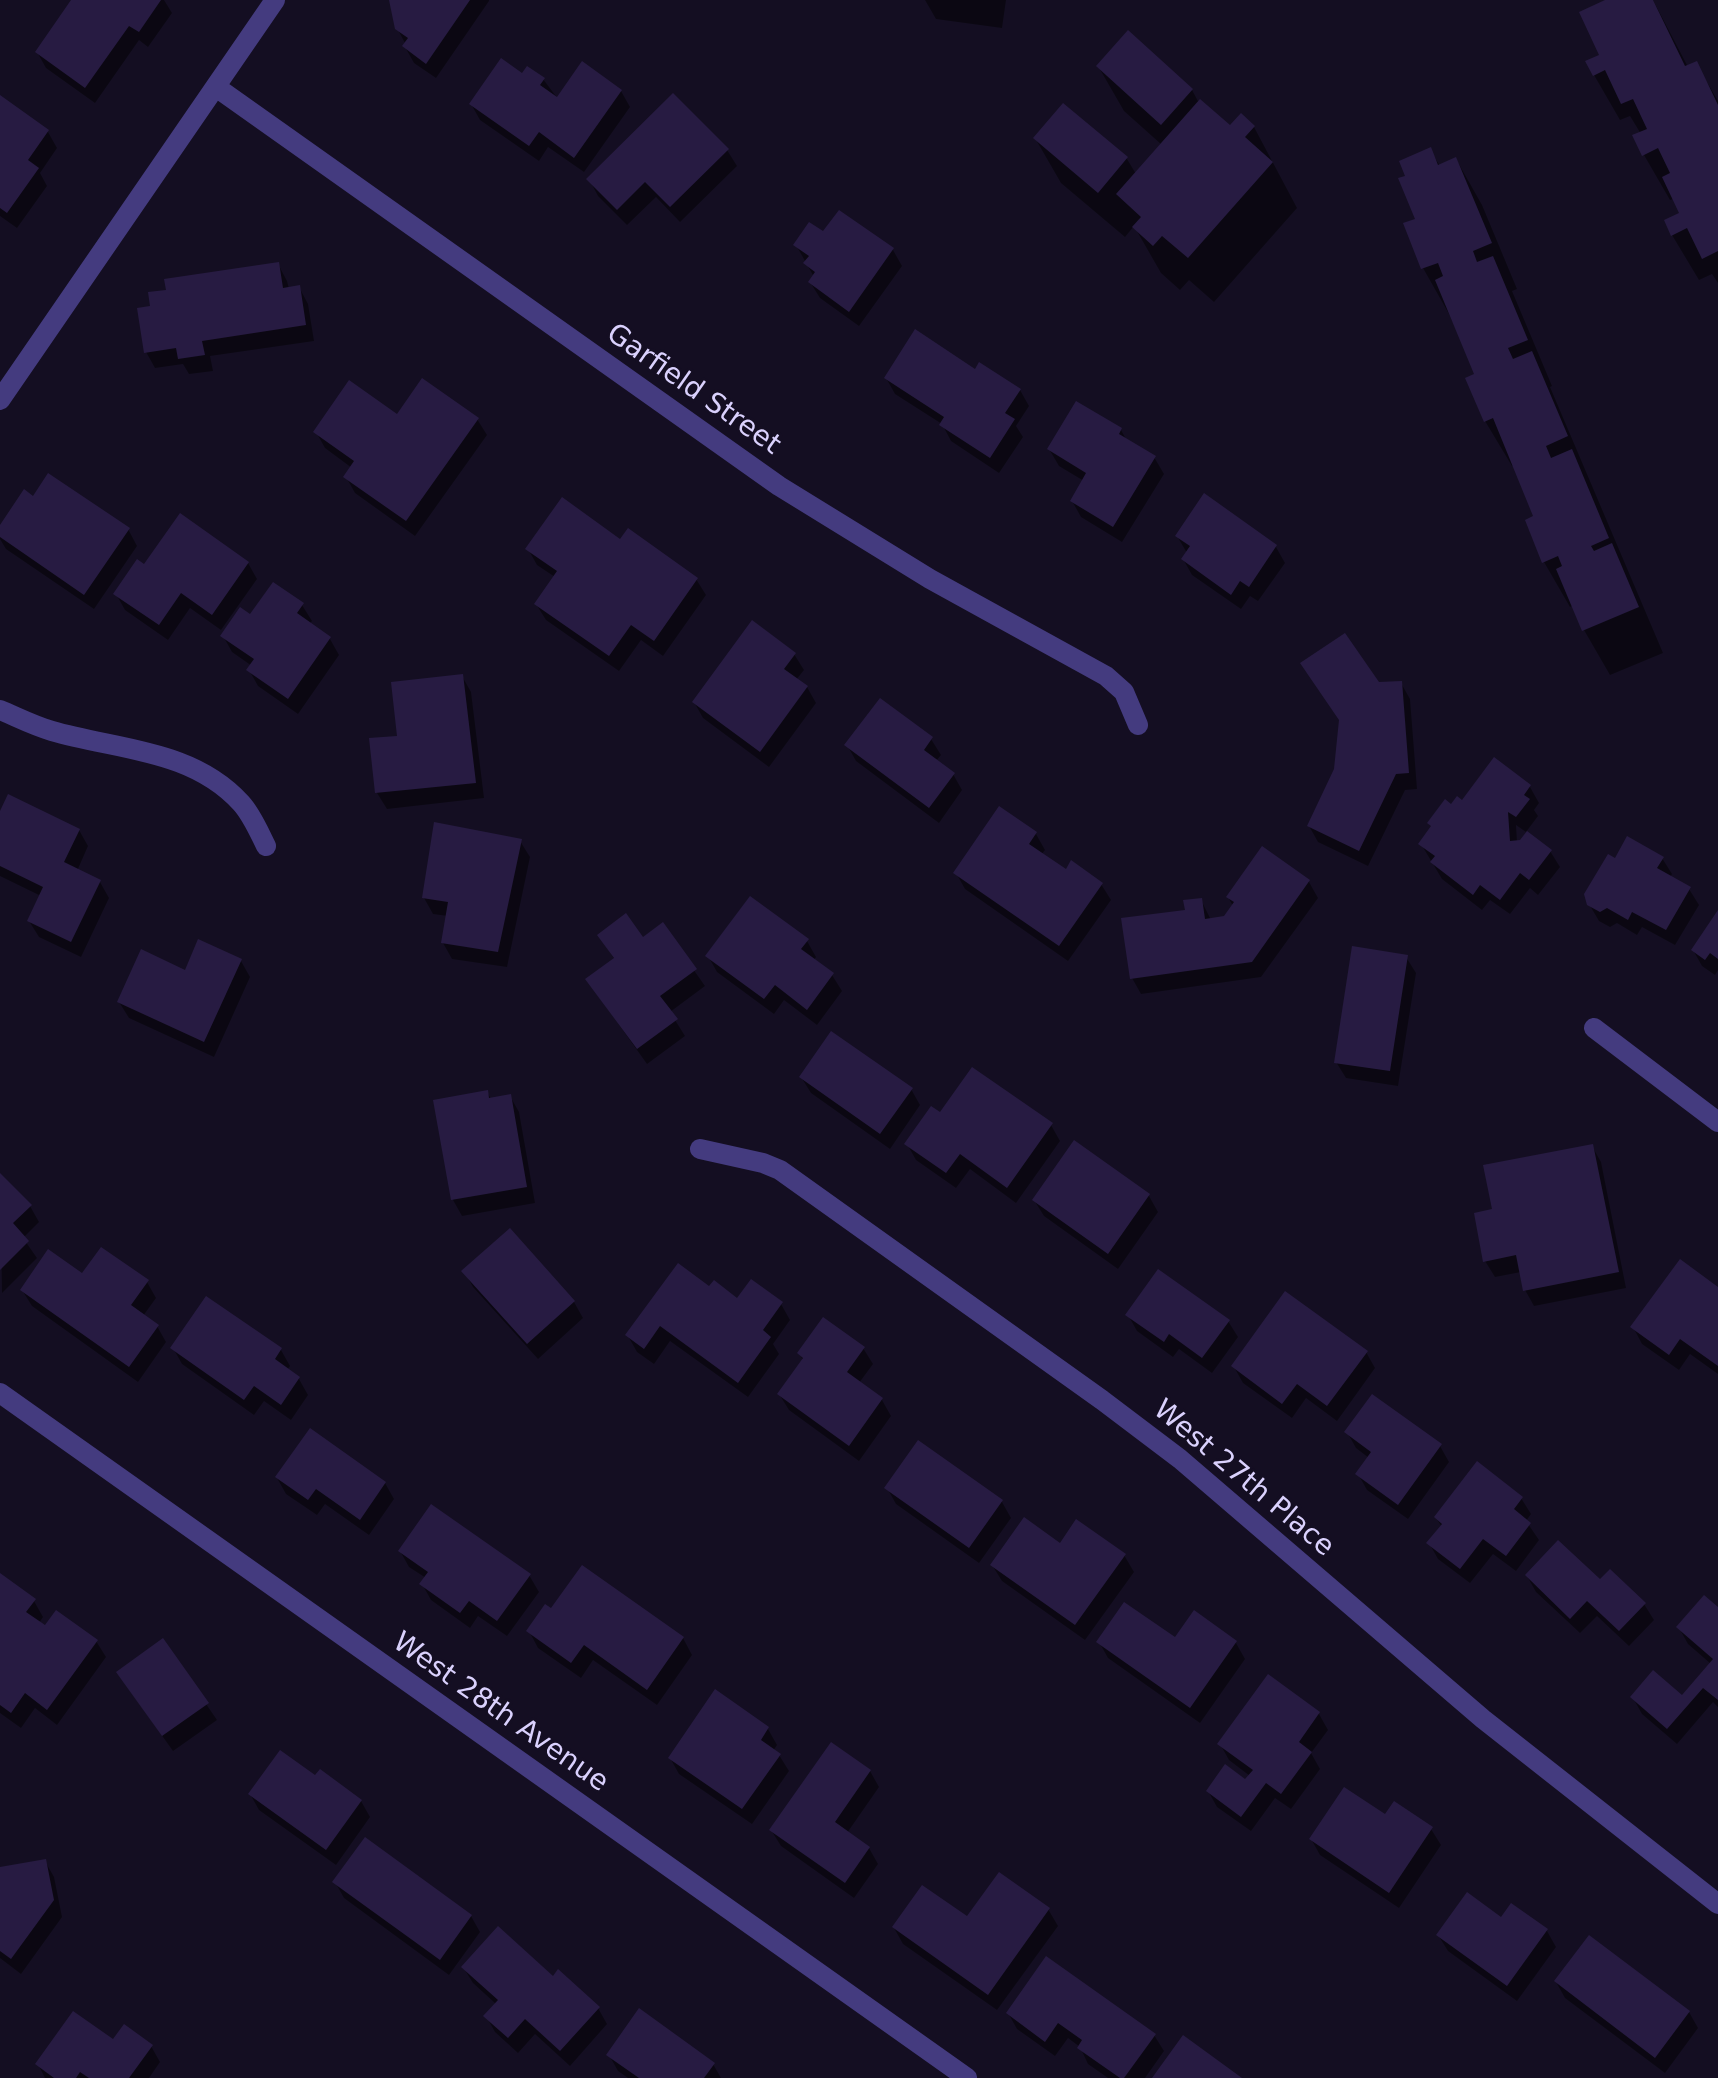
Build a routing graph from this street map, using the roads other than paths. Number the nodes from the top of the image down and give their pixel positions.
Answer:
1 (275, 0) edge
2 (216, 87) junction
3 (0, 400) edge
4 (0, 710) edge
5 (1138, 725) dead end
6 (266, 846) dead end
7 (1594, 1028) dead end
8 (1718, 1122) edge
9 (700, 1149) dead end
10 (0, 1393) edge
11 (1718, 1904) edge
12 (967, 2078) edge

1 - 2 street
2 - 3 street
2 - 5 street, Garfield Street
4 - 6 street
7 - 8 street
9 - 11 street, West 27th Place
10 - 12 street, West 28th Avenue

